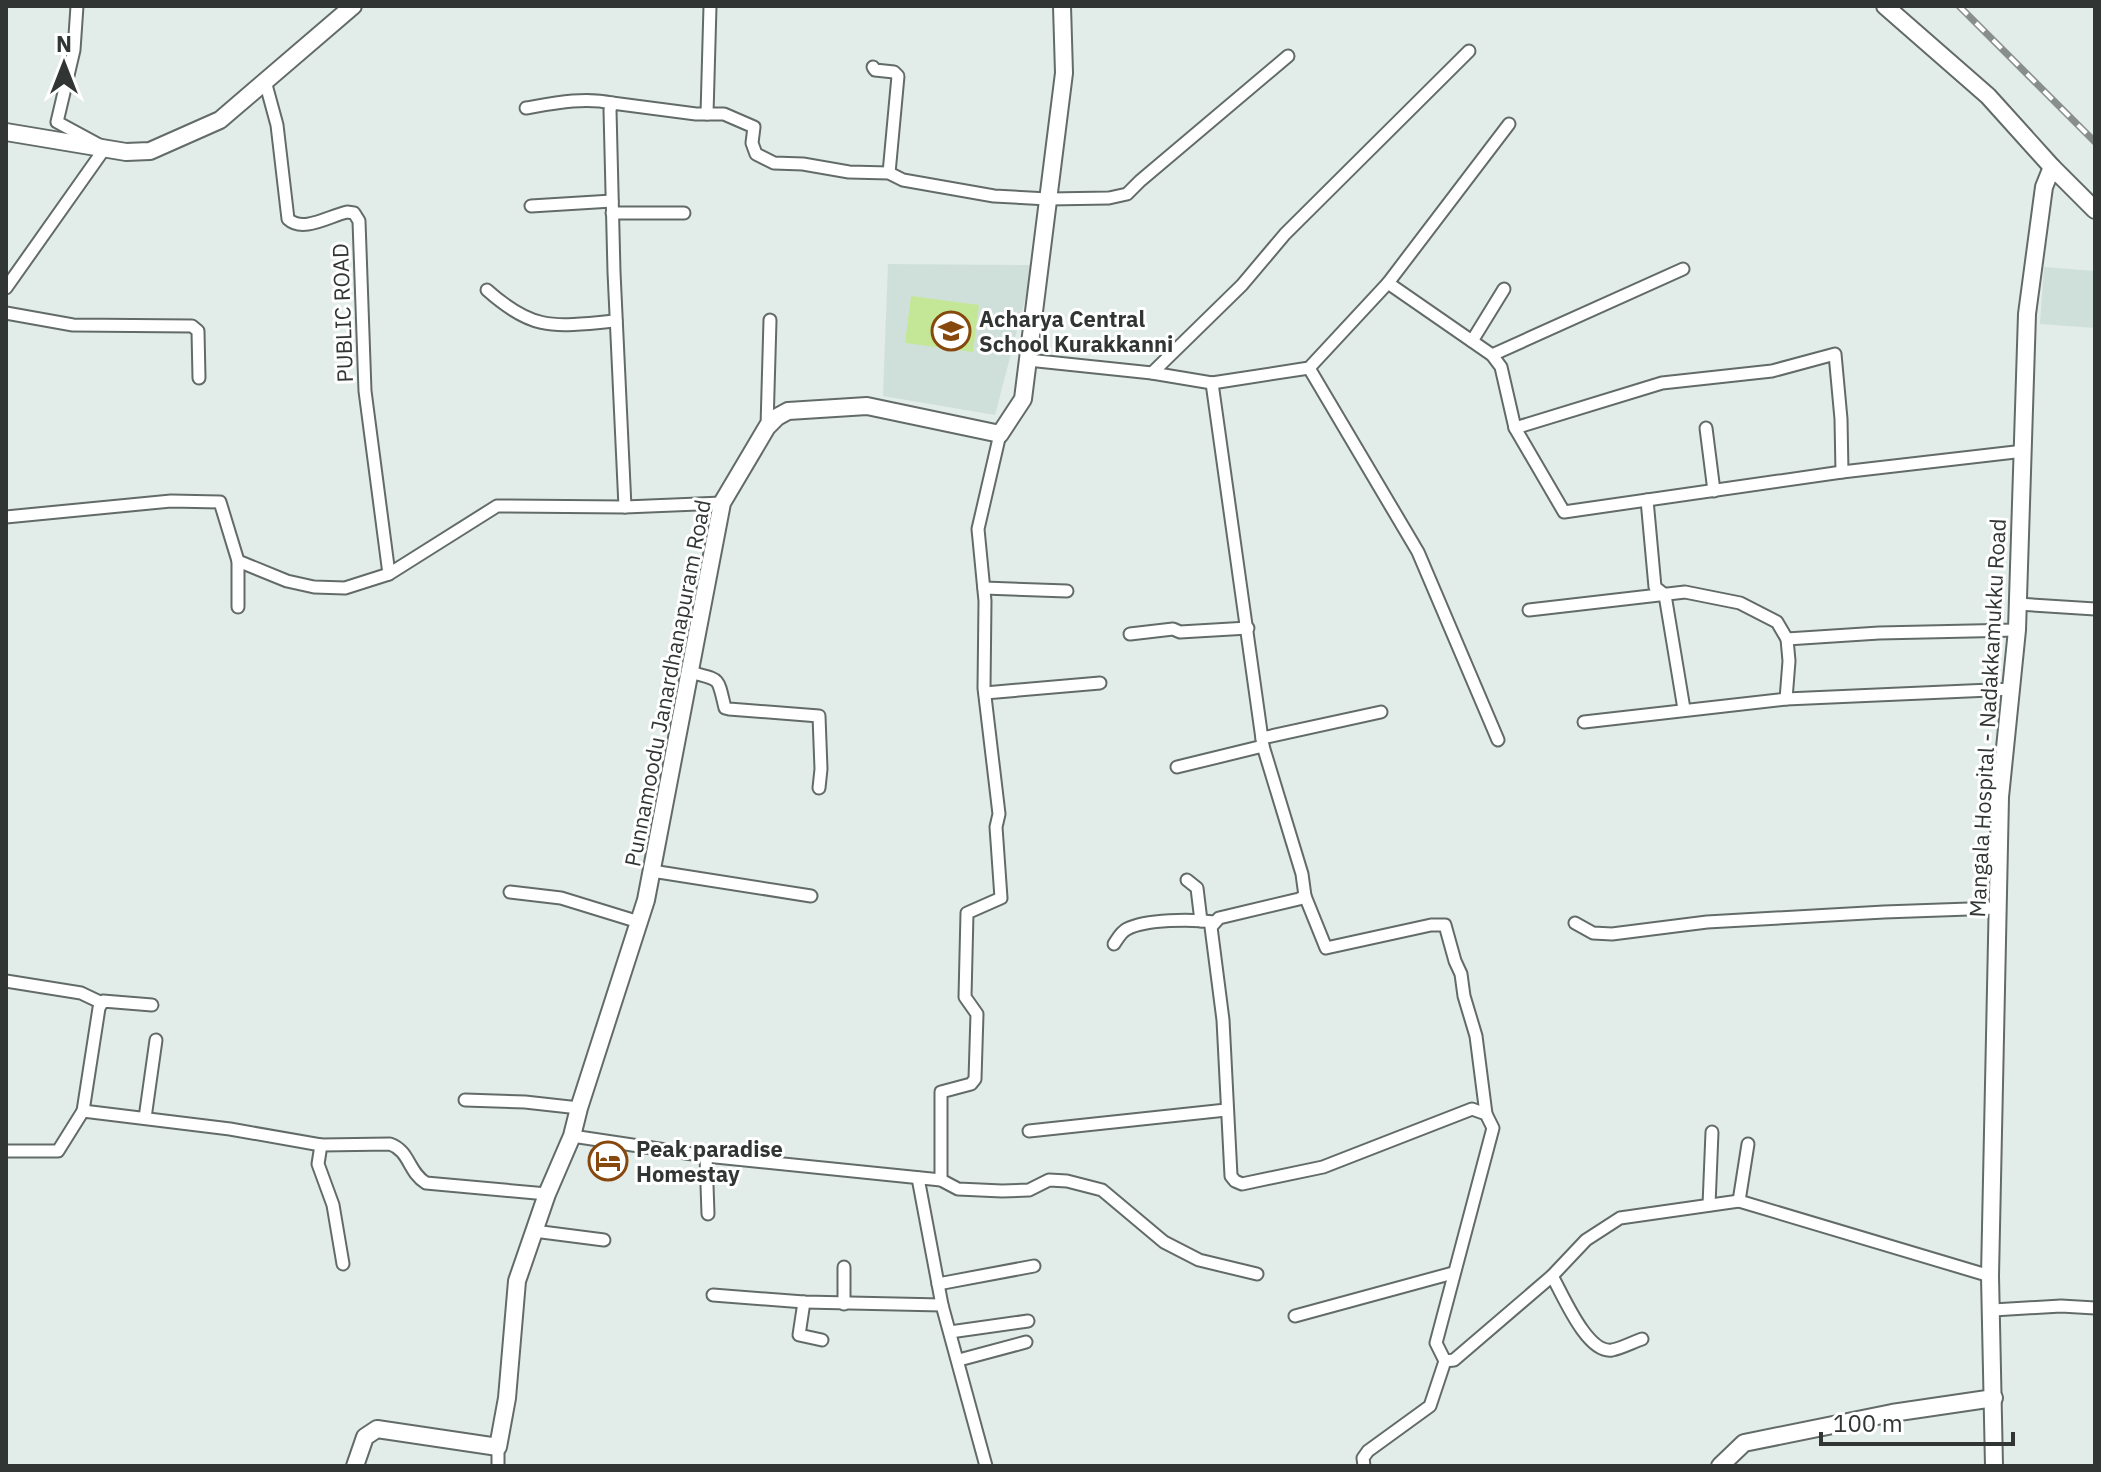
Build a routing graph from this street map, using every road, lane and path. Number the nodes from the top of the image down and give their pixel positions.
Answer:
1 (77, 6) edge
2 (353, 6) edge
3 (710, 6) edge
4 (1062, 6) edge
5 (1885, 6) edge
6 (1469, 51) dead end
7 (1288, 56) dead end
8 (873, 67) dead end
9 (265, 81) junction
10 (612, 103) junction
11 (526, 108) dead end
12 (707, 114) junction
13 (1509, 124) dead end
14 (6, 132) edge
15 (105, 148) junction
16 (2052, 167) junction
17 (889, 173) junction
18 (1048, 199) junction
19 (531, 206) dead end
20 (612, 207) junction
21 (2095, 210) edge
22 (684, 213) dead end
23 (1683, 269) dead end
24 (1388, 283) junction
25 (6, 288) edge
26 (1504, 289) dead end
27 (487, 290) dead end
28 (6, 313) edge
29 (770, 320) dead end
30 (616, 321) junction
31 (1472, 341) junction
32 (1492, 355) junction
33 (1028, 360) junction
34 (1309, 368) junction
35 (1152, 373) junction
36 (199, 378) dead end
37 (1212, 383) junction
38 (767, 427) junction
39 (1515, 428) junction
40 (1706, 428) dead end
41 (1000, 434) junction
42 (2024, 451) junction
43 (1842, 472) junction
44 (1714, 491) junction
45 (1647, 500) junction
46 (722, 503) junction
47 (625, 507) junction
48 (6, 517) edge
49 (238, 561) junction
50 (389, 574) junction
51 (984, 588) junction
52 (1067, 591) dead end
53 (1665, 595) junction
54 (2017, 604) junction
55 (238, 607) dead end
56 (2095, 609) edge
57 (1529, 610) dead end
58 (1248, 628) junction
59 (2017, 630) junction
60 (1130, 634) dead end
61 (1787, 639) junction
62 (690, 672) junction
63 (1100, 683) dead end
64 (2013, 689) junction
65 (985, 693) junction
66 (1786, 699) junction
67 (1684, 709) junction
68 (1381, 712) dead end
69 (1584, 722) dead end
70 (1498, 740) dead end
71 (1263, 742) junction
72 (1177, 767) dead end
73 (819, 788) dead end
74 (652, 871) junction
75 (1187, 880) dead end
76 (510, 892) dead end
77 (811, 896) dead end
78 (1305, 896) junction
79 (1997, 908) junction
80 (639, 922) junction
81 (1207, 922) junction
82 (1575, 923) dead end
83 (1114, 944) dead end
84 (6, 981) edge
85 (102, 1003) junction
86 (152, 1005) dead end
87 (156, 1040) dead end
88 (465, 1100) dead end
89 (579, 1108) junction
90 (1226, 1110) junction
91 (83, 1111) junction
92 (1486, 1114) junction
93 (145, 1118) junction
94 (1029, 1131) dead end
95 (1712, 1132) dead end
96 (572, 1136) junction
97 (1748, 1144) dead end
98 (321, 1145) junction
99 (6, 1151) edge
100 (706, 1156) junction
101 (918, 1178) junction
102 (941, 1180) junction
103 (547, 1194) junction
104 (1739, 1201) junction
105 (1709, 1205) junction
106 (708, 1214) dead end
107 (534, 1231) junction
108 (604, 1240) dead end
109 (343, 1264) dead end
110 (1034, 1266) dead end
111 (844, 1267) dead end
112 (1453, 1273) junction
113 (1257, 1274) dead end
114 (1552, 1276) junction
115 (1990, 1276) junction
116 (938, 1284) junction
117 (713, 1295) dead end
118 (804, 1302) junction
119 (844, 1304) junction
120 (942, 1305) junction
121 (2095, 1308) edge
122 (1993, 1310) junction
123 (1295, 1316) dead end
124 (1028, 1321) dead end
125 (950, 1332) junction
126 (1642, 1339) dead end
127 (822, 1340) dead end
128 (1026, 1342) dead end
129 (959, 1360) junction
130 (1445, 1361) junction
131 (1994, 1398) junction
132 (498, 1447) junction
133 (355, 1466) edge
134 (498, 1466) edge
135 (986, 1466) edge
136 (1364, 1466) edge
137 (1720, 1466) edge
138 (1994, 1466) edge

1 - 15 street
2 - 9 main road
3 - 12 street
4 - 18 main road
5 - 16 main road
6 - 35 street
7 - 18 street
8 - 17 street
9 - 15 main road
9 - 50 street, PUBLIC ROAD
10 - 11 street
10 - 12 street
10 - 20 street
12 - 17 street
13 - 24 street
14 - 15 main road
15 - 25 street
16 - 21 main road
16 - 42 main road, Mangala Hospital - Nadakkamukku Road
17 - 18 street
18 - 33 main road
19 - 20 street
20 - 22 street
20 - 30 street
23 - 32 street
24 - 31 street
24 - 34 street
26 - 31 street
27 - 30 street
28 - 36 street
29 - 38 street
30 - 47 street
31 - 32 street
32 - 39 street
33 - 35 street
33 - 41 main road
34 - 37 street
34 - 70 street
35 - 37 street
37 - 58 street
38 - 41 main road
38 - 46 main road, Punnamoodu Janardhanapuram Road
39 - 43 street
39 - 45 street
40 - 44 street
41 - 51 street
42 - 43 street
42 - 54 main road, Mangala Hospital - Nadakkamukku Road
43 - 44 street
44 - 45 street
45 - 53 street
46 - 47 street
46 - 62 main road, Punnamoodu Janardhanapuram Road
47 - 50 street
48 - 49 street
49 - 50 street
49 - 55 street
51 - 52 street
51 - 65 street
53 - 57 street
53 - 61 street
53 - 67 street
54 - 56 street
54 - 59 main road, Mangala Hospital - Nadakkamukku Road
58 - 60 street
58 - 71 street
59 - 61 street
59 - 64 main road, Mangala Hospital - Nadakkamukku Road
61 - 66 street
62 - 73 street
62 - 74 main road, Punnamoodu Janardhanapuram Road
63 - 65 street
64 - 66 street
64 - 79 main road, Mangala Hospital - Nadakkamukku Road
65 - 102 street
66 - 67 street
67 - 69 street
68 - 71 street
71 - 72 street
71 - 78 street
74 - 77 street
74 - 80 main road, Punnamoodu Janardhanapuram Road
75 - 81 street
76 - 80 street
78 - 81 street
78 - 92 street
79 - 82 street
79 - 115 main road, Mangala Hospital - Nadakkamukku Road
80 - 89 main road, Punnamoodu Janardhanapuram Road
81 - 83 street
81 - 90 street
84 - 85 street
85 - 86 street
85 - 91 street
87 - 93 street
88 - 89 street
89 - 96 main road, Punnamoodu Janardhanapuram Road
90 - 92 street
90 - 94 street
91 - 93 street
91 - 99 street
92 - 112 street
93 - 98 street
95 - 105 street
96 - 100 street
96 - 103 main road, Punnamoodu Janardhanapuram Road
97 - 104 street
98 - 103 street
98 - 109 street
100 - 101 street
100 - 106 street
101 - 102 street
101 - 116 street
102 - 113 street
103 - 107 main road, Punnamoodu Janardhanapuram Road
104 - 105 street
104 - 115 street
105 - 114 street
107 - 108 street
107 - 132 main road, Punnamoodu Janardhanapuram Road
110 - 116 street
111 - 119 street
112 - 123 street
112 - 130 street
114 - 126 street
114 - 130 street
115 - 122 main road, Mangala Hospital - Nadakkamukku Road
116 - 120 street
117 - 118 street
118 - 119 street
118 - 127 street
119 - 120 street
120 - 125 street
121 - 122 street
122 - 131 main road, Mangala Hospital - Nadakkamukku Road
124 - 125 street
125 - 129 street
128 - 129 street
129 - 135 street
130 - 136 street
131 - 137 main road
131 - 138 main road, Mangala Hospital - Nadakkamukku Road
132 - 133 main road
132 - 134 street

